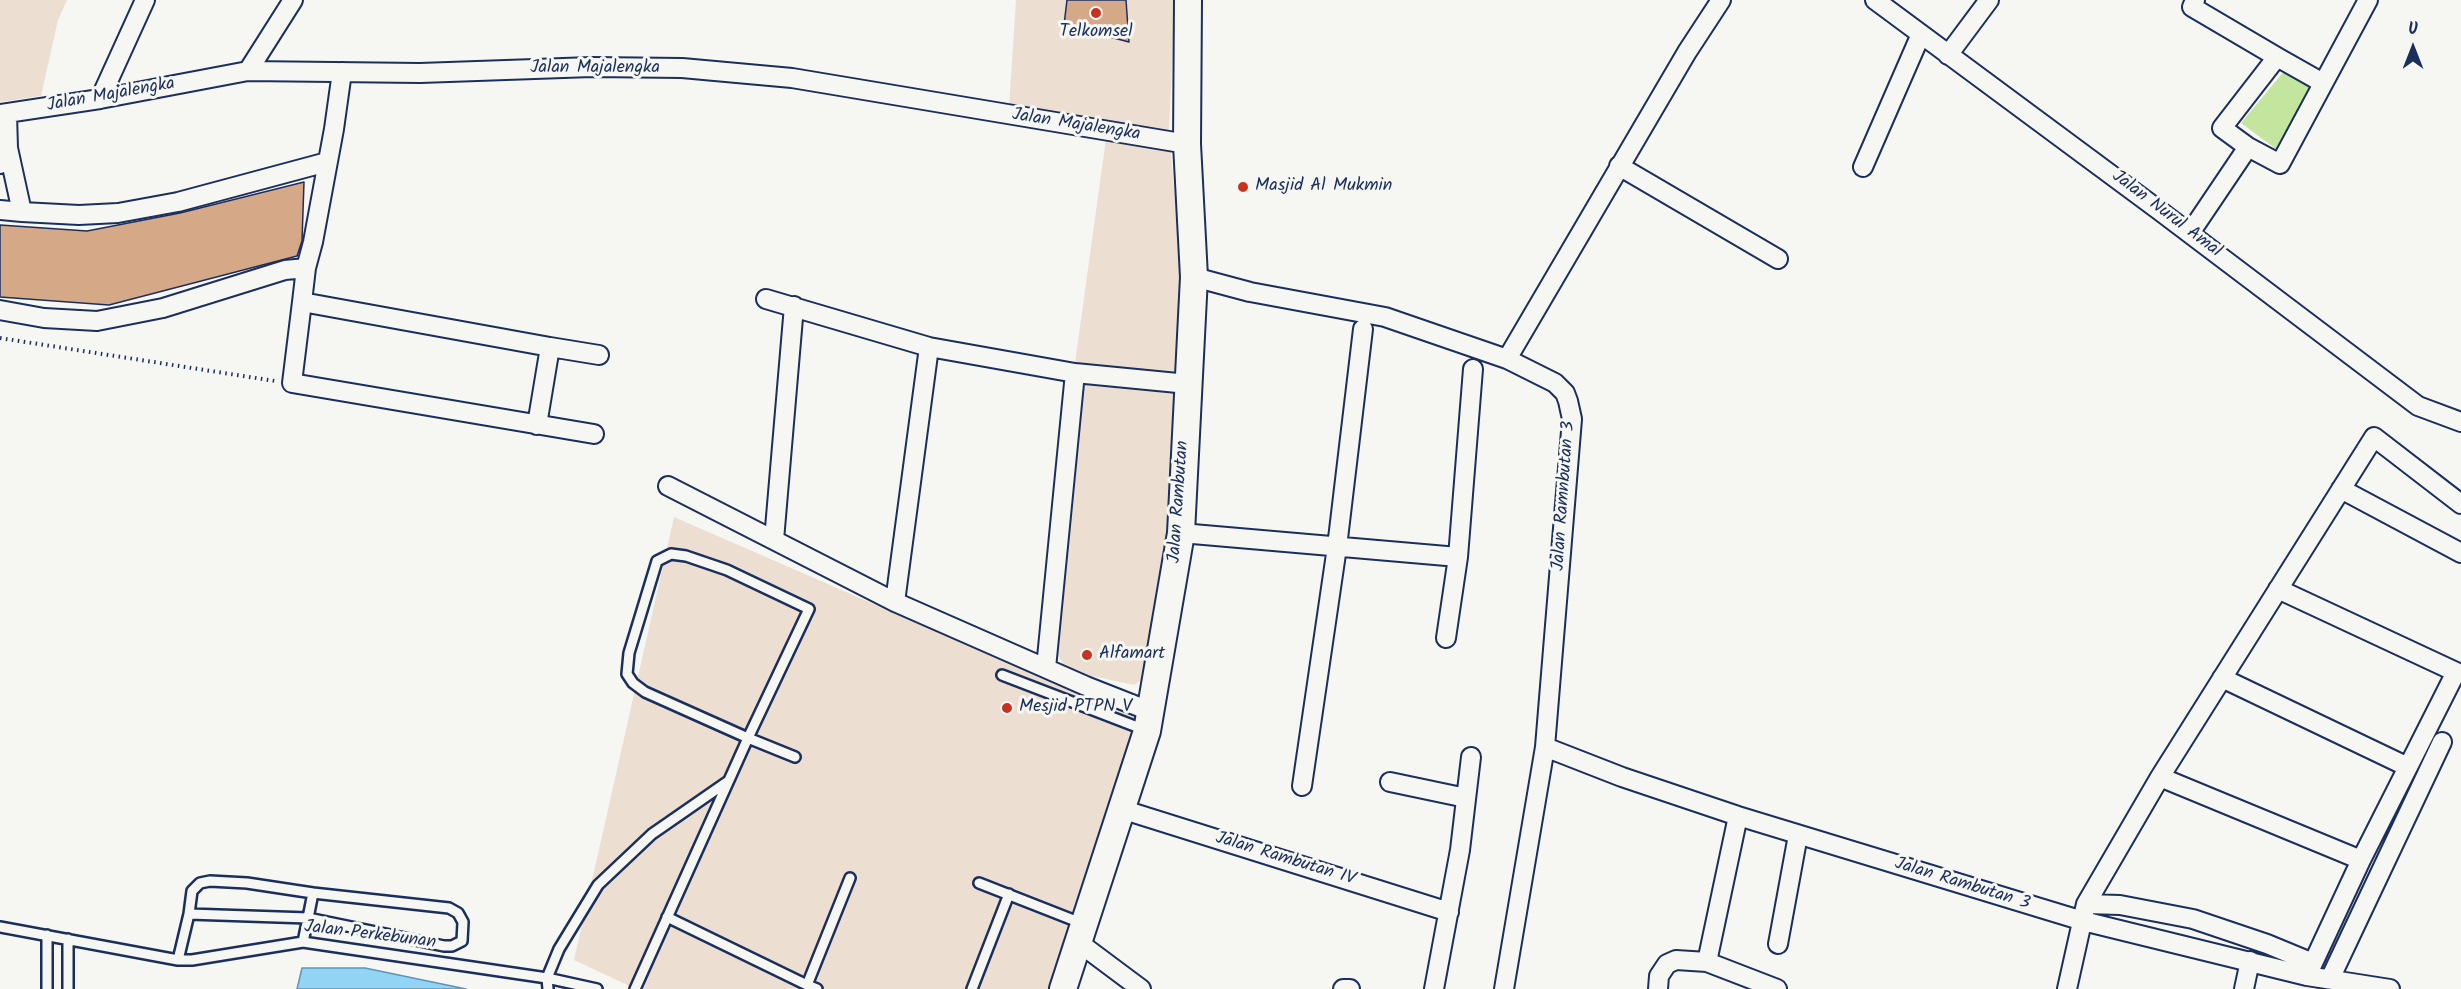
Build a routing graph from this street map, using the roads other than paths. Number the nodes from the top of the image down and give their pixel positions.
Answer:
1 (145, 0) edge
2 (293, 0) edge
3 (1188, 0) edge
4 (1721, 0) edge
5 (1875, 0) edge
6 (1989, 0) edge
7 (2195, 0) edge
8 (2367, 0) edge
9 (1894, 6) edge
10 (1921, 34) junction
11 (1948, 55) junction
12 (2277, 57) junction
13 (248, 71) junction
14 (342, 72) junction
15 (2324, 83) junction
16 (100, 99) junction
17 (4, 114) edge
18 (1187, 144) junction
19 (2248, 147) junction
20 (4, 156) edge
21 (327, 162) junction
22 (1619, 166) junction
23 (1863, 167) dead end
24 (0, 210) edge
25 (22, 212) junction
26 (2190, 233) junction
27 (1778, 259) dead end
28 (306, 268) junction
29 (1194, 276) junction
30 (766, 299) dead end
31 (302, 302) junction
32 (794, 306) junction
33 (0, 310) edge
34 (1363, 329) dead end
35 (550, 347) junction
36 (929, 347) junction
37 (599, 355) dead end
38 (1507, 358) junction
39 (1473, 369) dead end
40 (1075, 373) junction
41 (1188, 384) junction
42 (2461, 422) edge
43 (537, 425) junction
44 (594, 434) dead end
45 (668, 486) dead end
46 (2341, 489) junction
47 (2461, 504) edge
48 (1181, 533) junction
49 (774, 540) junction
50 (1337, 547) junction
51 (2461, 553) edge
52 (1458, 557) junction
53 (2278, 589) junction
54 (895, 602) junction
55 (1446, 638) dead end
56 (1046, 668) junction
57 (1002, 675) dead end
58 (2222, 678) junction
59 (1149, 722) junction
60 (748, 738) junction
61 (2442, 742) dead end
62 (1545, 747) junction
63 (795, 757) dead end
64 (1471, 757) dead end
65 (2408, 767) junction
66 (2160, 777) junction
67 (729, 781) junction
68 (1390, 782) dead end
69 (1302, 786) dead end
70 (1466, 798) junction
71 (1121, 809) junction
72 (1738, 816) junction
73 (1798, 835) junction
74 (2361, 860) junction
75 (850, 878) dead end
76 (980, 883) dead end
77 (313, 893) junction
78 (1009, 894) junction
79 (1449, 912) junction
80 (2084, 913) junction
81 (189, 914) junction
82 (668, 917) junction
83 (308, 918) junction
84 (0, 927) edge
85 (1081, 933) junction
86 (47, 935) junction
87 (68, 939) junction
88 (303, 942) junction
89 (1778, 944) dead end
90 (178, 960) junction
91 (2250, 961) junction
92 (1707, 962) junction
93 (2310, 970) junction
94 (547, 978) junction
95 (2330, 979) junction
96 (807, 985) junction
97 (47, 989) edge
98 (68, 989) edge
99 (548, 989) edge
100 (597, 989) edge
101 (635, 989) edge
102 (817, 989) edge
103 (972, 989) edge
104 (1064, 989) edge
105 (1141, 989) edge
106 (1343, 989) edge
107 (1350, 989) edge
108 (1434, 989) edge
109 (1504, 989) edge
110 (1658, 989) edge
111 (1777, 989) edge
112 (2067, 989) edge
113 (2244, 989) edge
114 (2390, 989) edge

1 - 16 street
2 - 13 street
3 - 18 main road, Jalan Rambutan
4 - 22 street
5 - 9 street, Jalan Nurul Amal
6 - 11 street
7 - 12 street
8 - 15 street
9 - 10 street, Jalan Nurul Amal
10 - 11 street, Jalan Nurul Amal
10 - 23 street
11 - 26 street, Jalan Nurul Amal
12 - 15 street
12 - 19 street
13 - 14 street, Jalan Majalengka
13 - 16 street, Jalan Majalengka
14 - 18 street, Jalan Majalengka
14 - 21 street
15 - 19 street
16 - 17 street, Jalan Majalengka
17 - 20 street
18 - 29 main road, Jalan Rambutan
19 - 26 street
20 - 25 street
21 - 25 street
21 - 28 street
22 - 27 street
22 - 38 street
24 - 25 street
26 - 42 street, Jalan Nurul Amal
28 - 31 street
28 - 33 street
29 - 38 street, Jalan Ramnbutan 3
29 - 41 main road, Jalan Rambutan
30 - 32 street
31 - 35 street
31 - 43 street
32 - 36 street
32 - 49 street
34 - 50 street
35 - 37 street
35 - 43 street
36 - 40 street
36 - 54 street
38 - 62 street, Jalan Ramnbutan 3
39 - 52 street
40 - 41 street
40 - 56 street
41 - 48 main road, Jalan Rambutan
43 - 44 street
45 - 49 street
46 - 47 street
46 - 51 street
46 - 53 street
48 - 50 street
48 - 59 main road, Jalan Rambutan
49 - 54 street
50 - 52 street
50 - 69 street
52 - 55 street
53 - 58 street
53 - 65 street
54 - 56 street
56 - 59 street
57 - 59 lane
58 - 65 street
58 - 66 street
59 - 71 main road, Jalan Rambutan
60 - 60 lane
60 - 63 lane
60 - 67 lane
61 - 95 street
62 - 72 street, Jalan Rambutan 3
62 - 109 street, Jalan Ramnbutan 3
64 - 70 street
65 - 74 street
66 - 74 street
66 - 80 street
67 - 82 lane
67 - 94 lane
68 - 70 street
70 - 79 street
71 - 79 street, Jalan Rambutan IV
71 - 85 main road, Jalan Rambutan
72 - 73 street, Jalan Rambutan 3
72 - 92 street
73 - 80 street, Jalan Rambutan 3
73 - 89 street
74 - 93 street
75 - 96 lane
76 - 78 lane
77 - 81 lane
77 - 83 lane
77 - 83 lane
78 - 85 lane
78 - 103 lane
79 - 108 street
80 - 91 street, Jalan Rambutan 3
80 - 93 street
80 - 112 street
81 - 83 lane
81 - 90 lane
82 - 96 lane
82 - 101 lane
83 - 88 lane
84 - 86 lane, Jalan Perkebunan
85 - 104 main road, Jalan Rambutan
85 - 105 street
86 - 87 lane, Jalan Perkebunan
86 - 97 lane
87 - 90 lane, Jalan Perkebunan
87 - 98 lane
88 - 90 lane, Jalan Perkebunan
88 - 94 lane, Jalan Perkebunan
91 - 93 street, Jalan Rambutan 3
91 - 113 street
92 - 110 street
92 - 111 street
93 - 95 street, Jalan Rambutan 3
94 - 99 lane
94 - 100 lane, Jalan Perkebunan
95 - 114 street, Jalan Rambutan 3
96 - 102 lane
106 - 107 street

